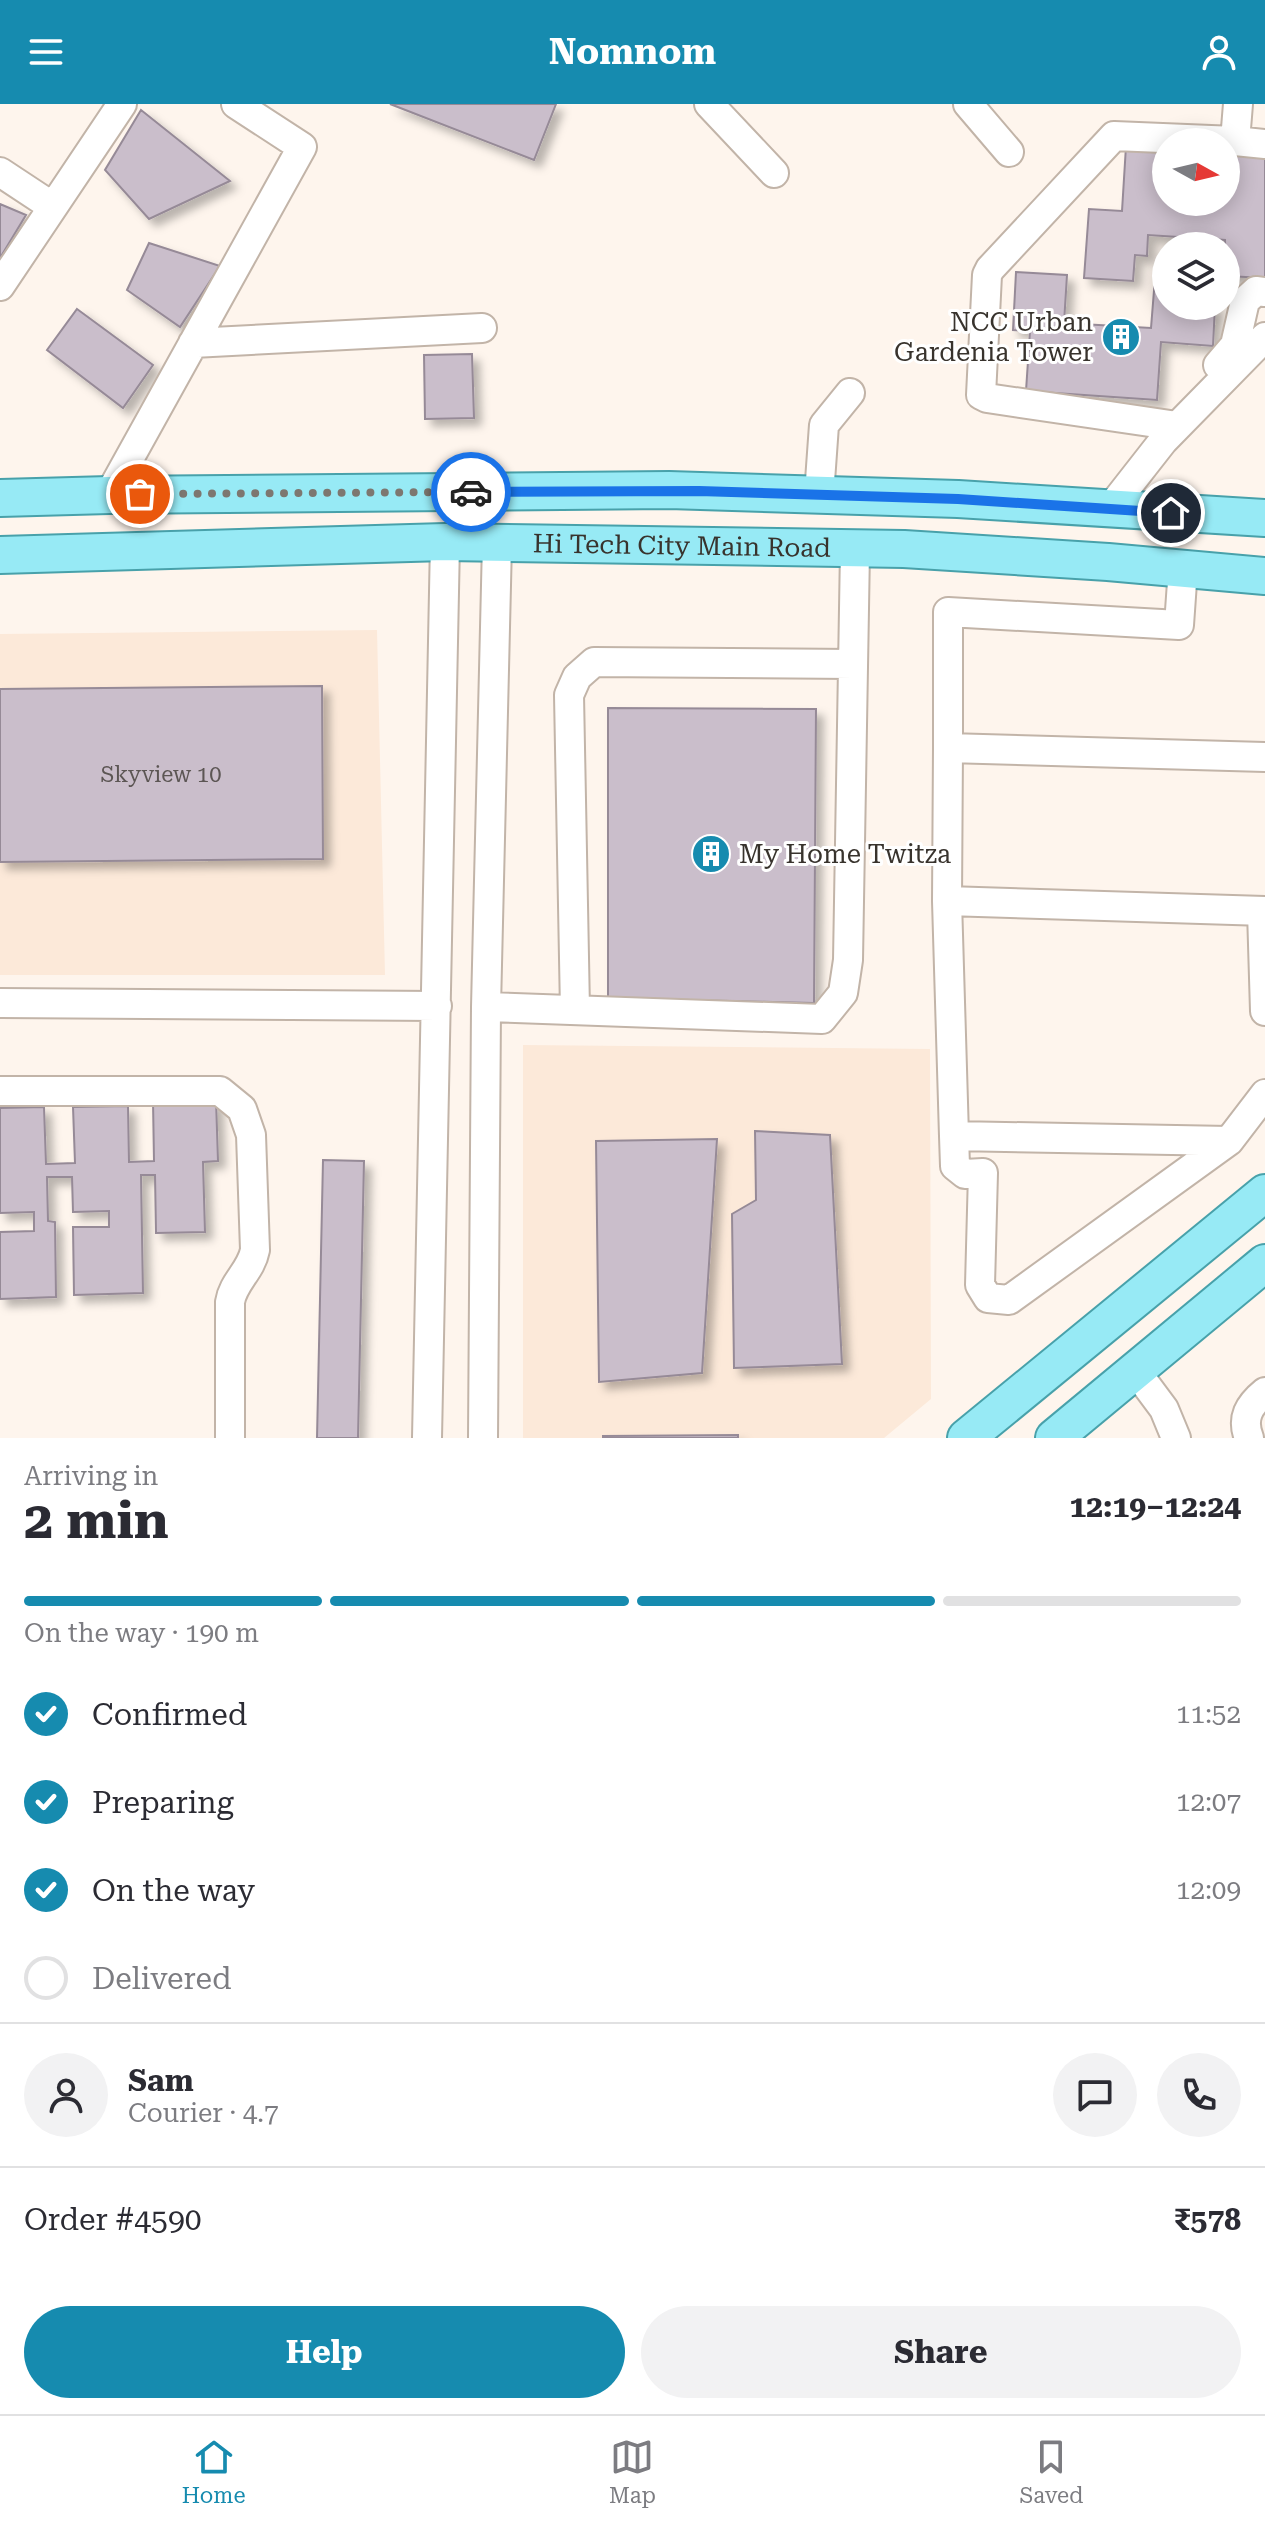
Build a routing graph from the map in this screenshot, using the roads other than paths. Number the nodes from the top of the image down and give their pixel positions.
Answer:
1 (122, 104) edge
2 (236, 104) edge
3 (709, 104) edge
4 (968, 104) edge
5 (1238, 104) edge
6 (1236, 128) edge
7 (1152, 138) edge
8 (1240, 142) edge
9 (1265, 144) edge
10 (1009, 152) dead end
11 (0, 172) edge
12 (774, 173) dead end
13 (53, 207) junction
14 (0, 286) edge
15 (1265, 292) edge
16 (482, 328) dead end
17 (1265, 337) edge
18 (193, 343) junction
19 (850, 393) dead end
20 (1170, 425) junction
21 (109, 495) junction
22 (819, 495) junction
23 (0, 498) edge
24 (1052, 506) junction
25 (1109, 510) junction
26 (1265, 518) edge
27 (445, 542) junction
28 (497, 543) junction
29 (855, 550) junction
30 (0, 555) edge
31 (1048, 558) junction
32 (1183, 568) junction
33 (1265, 576) edge
34 (853, 664) junction
35 (948, 748) junction
36 (1265, 757) edge
37 (947, 901) junction
38 (1263, 911) edge
39 (0, 1003) edge
40 (437, 1006) junction
41 (486, 1007) junction
42 (575, 1010) junction
43 (1265, 1011) edge
44 (0, 1091) edge
45 (1265, 1094) edge
46 (954, 1136) junction
47 (1229, 1141) junction
48 (1265, 1193) edge
49 (1265, 1263) edge
50 (1135, 1370) junction
51 (1265, 1392) edge
52 (230, 1438) edge
53 (427, 1438) edge
54 (483, 1438) edge
55 (966, 1438) edge
56 (1054, 1438) edge
57 (1176, 1438) edge
58 (1249, 1438) edge

1 - 13 street
2 - 18 street
3 - 12 street
4 - 10 street
5 - 6 street
7 - 20 street
8 - 9 street
11 - 13 street
13 - 14 street
15 - 20 street
16 - 18 street
17 - 20 street
18 - 21 street
19 - 22 street
20 - 25 street
21 - 22 main road, Hi Tech City Main Road
21 - 23 main road, Hi Tech City Main Road
22 - 24 main road, Hi Tech City Main Road
24 - 25 main road, Hi Tech City Main Road
24 - 31 main road
25 - 26 main road, Hi Tech City Main Road
27 - 28 main road, Hi Tech City Main Road
27 - 30 main road, Hi Tech City Main Road
27 - 40 street
28 - 29 main road, Hi Tech City Main Road
28 - 41 street
29 - 31 main road, Hi Tech City Main Road
29 - 34 street
31 - 32 main road, Hi Tech City Main Road
32 - 33 main road, Hi Tech City Main Road
32 - 35 street
34 - 42 street
34 - 42 street
35 - 36 street
35 - 37 street
37 - 38 street
37 - 46 street
38 - 43 street
39 - 40 street
40 - 53 street
41 - 42 street
41 - 54 street
44 - 52 street
45 - 47 street
46 - 47 street
46 - 47 street
48 - 55 main road
49 - 50 main road
50 - 56 main road
50 - 57 street
51 - 58 street

